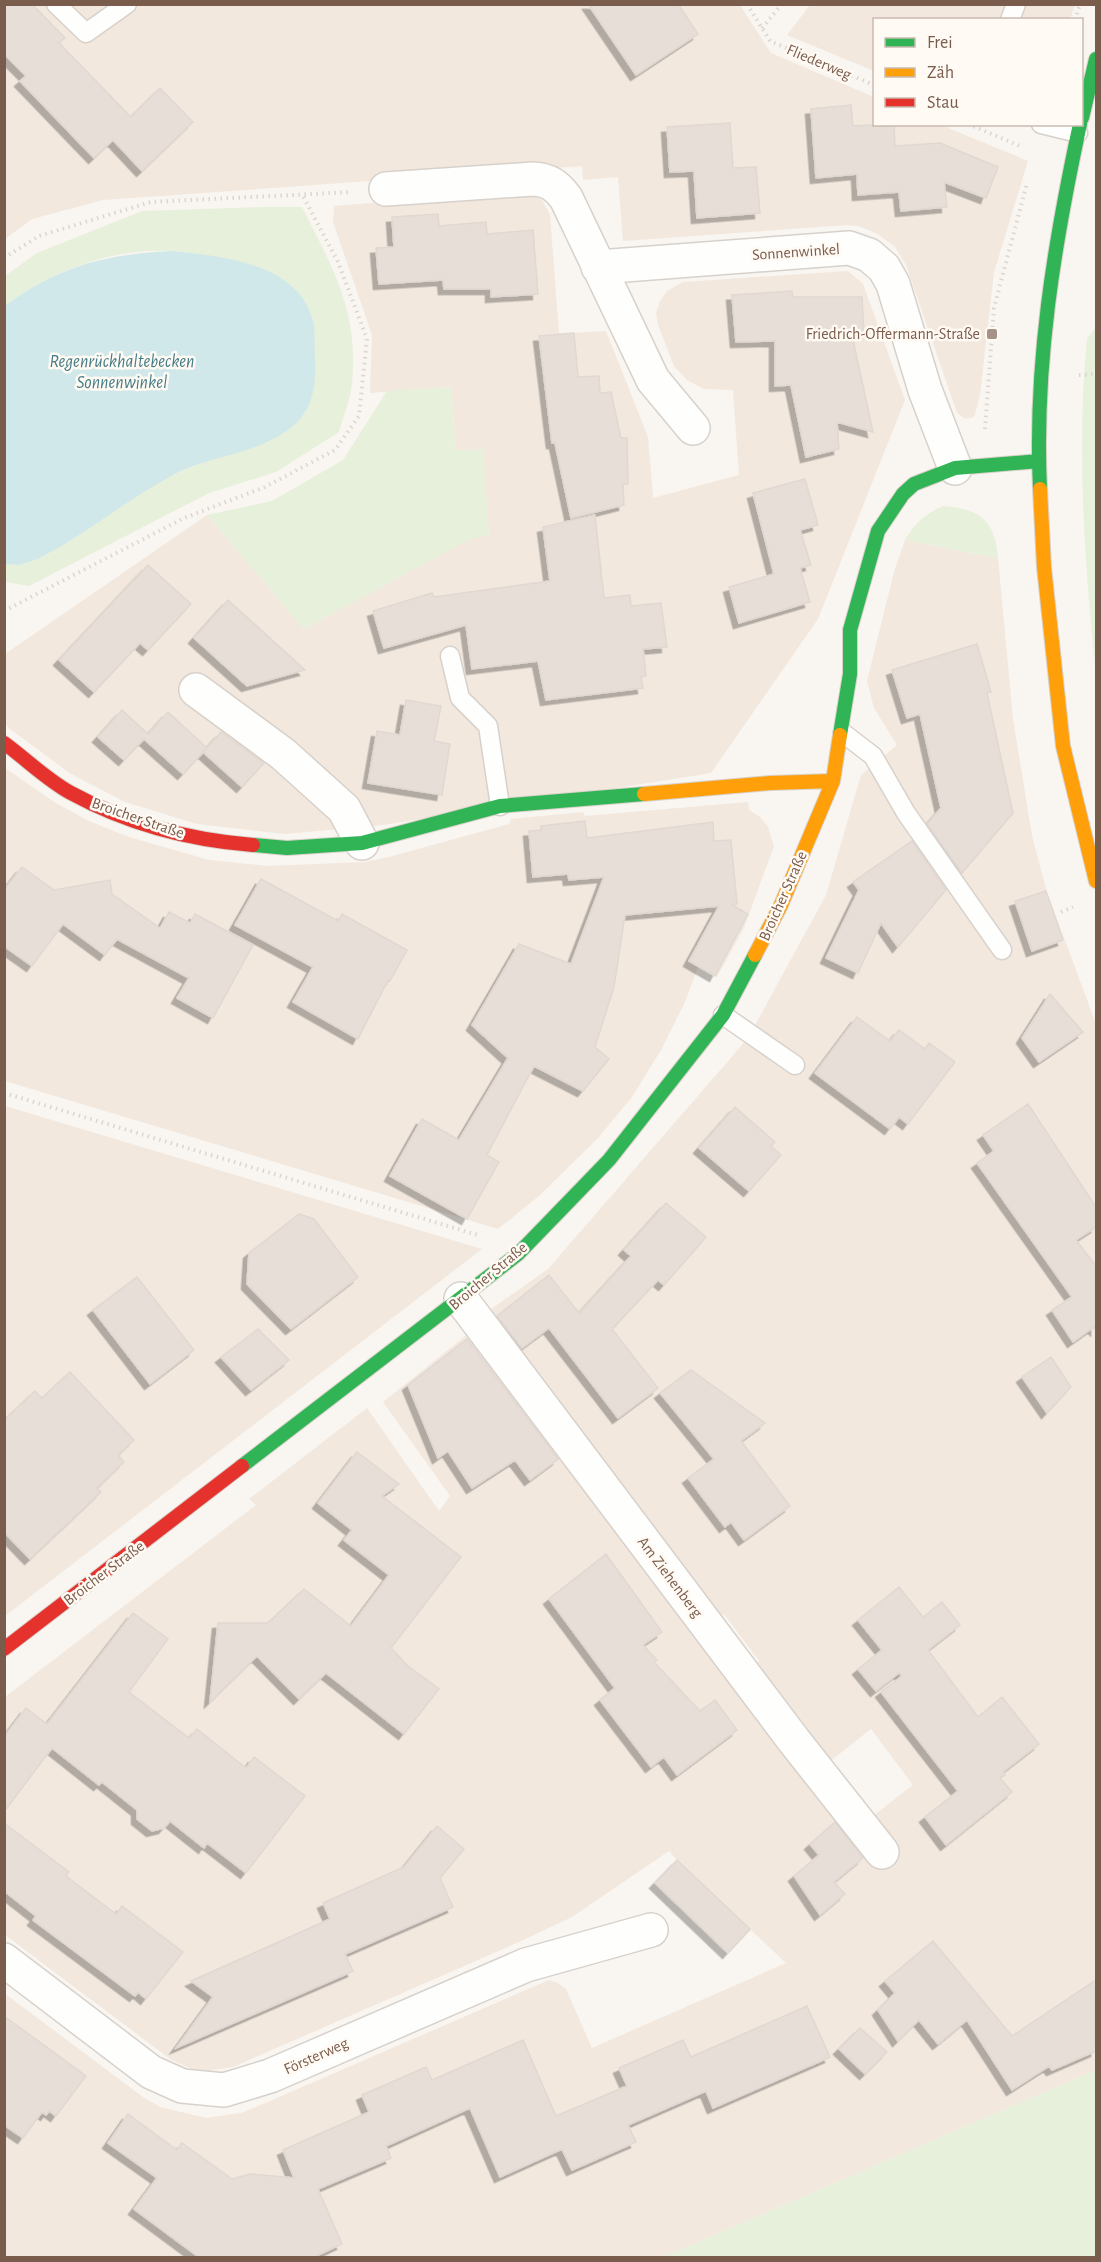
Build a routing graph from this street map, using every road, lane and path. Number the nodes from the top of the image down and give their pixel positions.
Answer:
1 (56, 4) edge
2 (127, 4) edge
3 (747, 4) edge
4 (782, 4) edge
5 (762, 28) junction
6 (1096, 59) edge
7 (873, 85) edge
8 (1083, 113) edge
9 (1042, 126) edge
10 (1080, 126) edge
11 (386, 189) joint
12 (303, 196) junction
13 (4, 258) edge
14 (598, 267) junction
15 (1080, 364) dead end
16 (1096, 374) edge
17 (1079, 375) junction
18 (1079, 387) dead end
19 (693, 428) dead end
20 (1039, 461) junction
21 (969, 466) junction
22 (4, 611) edge
23 (450, 656) dead end
24 (196, 690) dead end
25 (843, 733) junction
26 (4, 743) edge
27 (833, 782) junction
28 (500, 806) junction
29 (362, 843) junction
30 (1096, 882) edge
31 (1002, 950) dead end
32 (723, 1015) junction
33 (795, 1065) dead end
34 (4, 1094) edge
35 (519, 1254) junction
36 (461, 1299) junction
37 (4, 1649) edge
38 (882, 1852) dead end
39 (651, 1930) dead end
40 (4, 1960) edge

1 - 2 lane
3 - 5 path, Fliederweg
4 - 5 path
5 - 7 path, Fliederweg
6 - 8 street
9 - 21 path
10 - 20 street
11 - 12 path
11 - 14 street
12 - 13 path
12 - 22 path
14 - 19 street
14 - 21 street, Sonnenwinkel
15 - 17 path
16 - 17 path
17 - 18 path
20 - 21 street, Broicher Straße
20 - 30 street
21 - 25 street, Broicher Straße
23 - 28 lane
24 - 29 street
25 - 27 street, Broicher Straße
25 - 31 lane
26 - 29 street, Broicher Straße
27 - 28 street, Broicher Straße
27 - 32 street, Broicher Straße
28 - 29 street, Broicher Straße
32 - 33 lane
32 - 35 street, Broicher Straße
34 - 35 path
35 - 36 street, Broicher Straße
36 - 37 street, Broicher Straße
36 - 38 street, Am Ziehenberg
39 - 40 street, Försterweg

